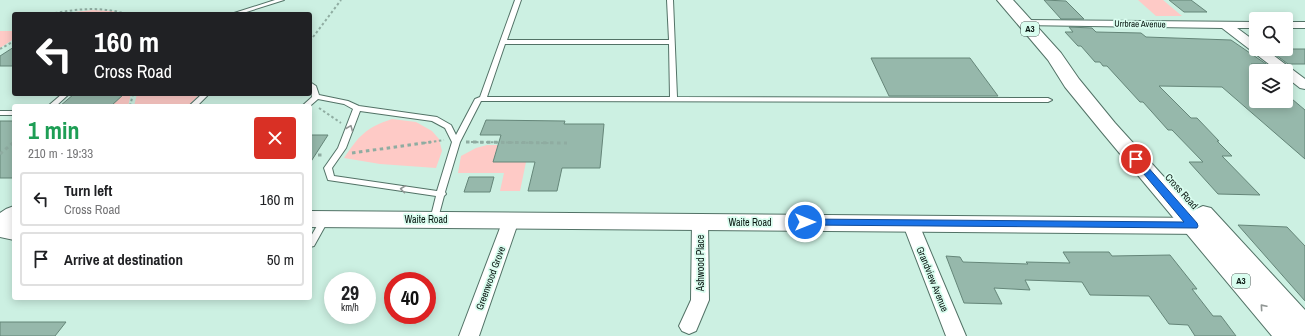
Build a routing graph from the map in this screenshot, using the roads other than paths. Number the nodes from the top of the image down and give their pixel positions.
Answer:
1 (281, 0) edge
2 (518, 0) edge
3 (670, 0) edge
4 (1005, 0) edge
5 (241, 12) edge
6 (1025, 22) junction
7 (1225, 25) junction
8 (1249, 25) edge
9 (1293, 25) edge
10 (1305, 25) edge
11 (503, 42) junction
12 (672, 42) junction
13 (1249, 42) edge
14 (1267, 56) edge
15 (312, 85) edge
16 (1305, 85) edge
17 (64, 96) edge
18 (204, 96) edge
19 (316, 97) junction
20 (483, 99) junction
21 (674, 99) junction
22 (1048, 100) dead end
23 (54, 104) edge
24 (195, 104) edge
25 (308, 104) edge
26 (357, 108) junction
27 (0, 113) edge
28 (12, 113) edge
29 (455, 140) junction
30 (442, 194) junction
31 (317, 219) edge
32 (434, 220) junction
33 (511, 220) junction
34 (700, 222) junction
35 (910, 222) junction
36 (1203, 226) junction
37 (312, 240) edge
38 (689, 326) dead end
39 (1305, 329) edge
40 (469, 336) edge
41 (956, 336) edge
42 (1290, 336) edge

1 - 5 lane
2 - 11 lane
3 - 12 lane
4 - 6 highway, Cross Road / A3
6 - 7 street, Urrbrae Avenue
6 - 36 highway, Cross Road / A3
7 - 8 street, Urrbrae Avenue
7 - 13 street
9 - 10 street
11 - 12 lane
11 - 20 lane
12 - 21 lane
14 - 16 street
15 - 19 lane
17 - 23 lane
18 - 24 lane
19 - 25 lane
19 - 26 lane
20 - 21 lane
20 - 29 lane
21 - 22 lane
26 - 29 lane
30 -> 26 lane
27 - 28 lane
29 - 30 lane
30 - 32 lane
31 - 32 street, Waite Road
31 - 37 lane
32 - 33 street, Waite Road
33 - 34 street, Waite Road
33 - 40 street, Greenwood Grove
34 - 35 street, Waite Road
34 - 38 street, Ashwood Place
35 - 36 street, Waite Road
35 - 41 street, Grandview Avenue
36 - 39 highway, Cross Road / A3
42 -> 36 highway, Cross Road / A3

